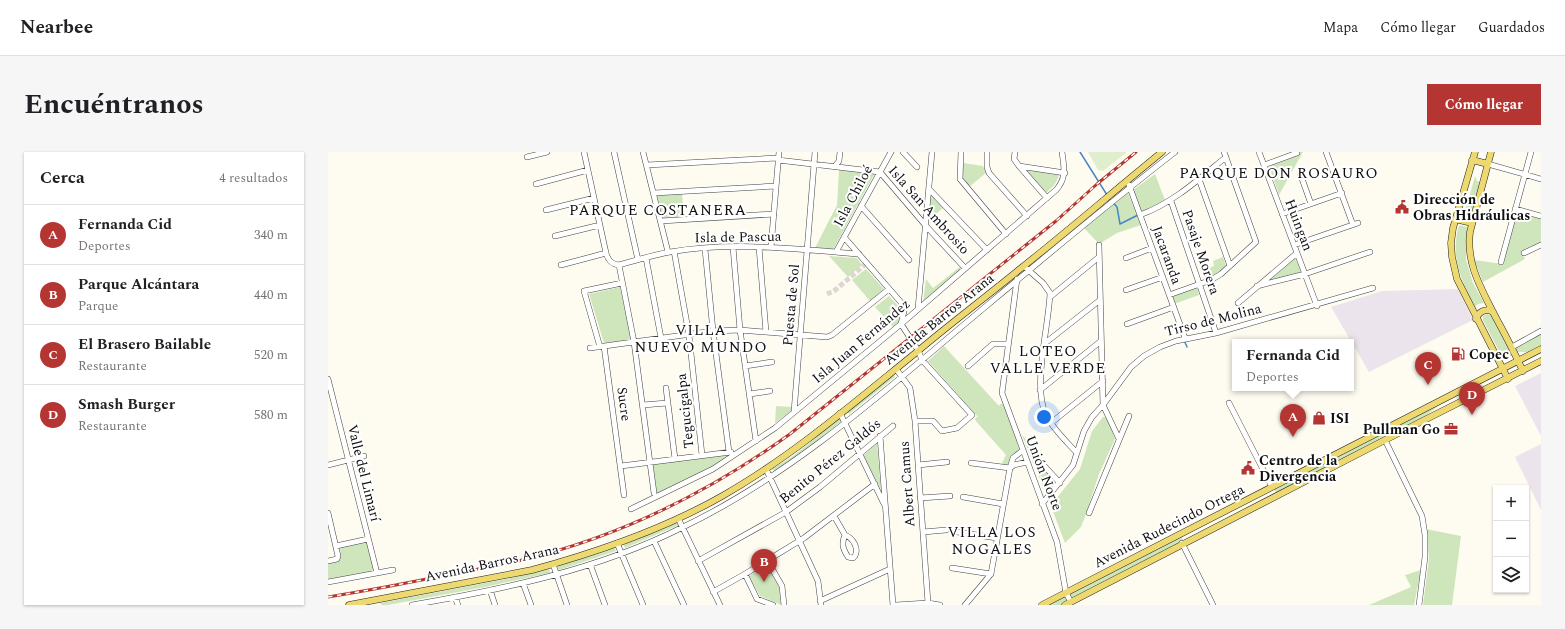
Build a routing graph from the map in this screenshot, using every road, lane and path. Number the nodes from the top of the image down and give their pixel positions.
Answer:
1 (547, 152) edge
2 (584, 152) edge
3 (614, 152) edge
4 (643, 152) edge
5 (815, 152) edge
6 (840, 152) edge
7 (890, 152) edge
8 (903, 152) edge
9 (932, 152) edge
10 (961, 152) edge
11 (987, 152) edge
12 (1015, 152) edge
13 (1062, 152) edge
14 (1162, 152) edge
15 (1175, 152) edge
16 (1259, 152) edge
17 (1326, 152) edge
18 (1475, 152) edge
19 (1491, 152) edge
20 (1531, 152) edge
21 (1297, 153) dead end
22 (1225, 155) edge
23 (527, 157) dead end
24 (778, 157) edge
25 (1472, 160) junction
26 (814, 164) junction
27 (1488, 164) junction
28 (647, 165) junction
29 (1264, 165) junction
30 (835, 166) junction
31 (1019, 166) junction
32 (917, 167) dead end
33 (588, 170) junction
34 (880, 172) junction
35 (1065, 172) junction
36 (1300, 173) dead end
37 (1525, 174) junction
38 (1541, 178) edge
39 (1199, 179) junction
40 (1127, 180) junction
41 (536, 184) dead end
42 (776, 186) junction
43 (1130, 188) junction
44 (929, 189) junction
45 (654, 193) junction
46 (1342, 193) junction
47 (594, 198) junction
48 (1047, 198) junction
49 (1171, 201) junction
50 (1311, 204) junction
51 (861, 206) junction
52 (546, 210) dead end
53 (1515, 210) junction
54 (774, 214) junction
55 (1282, 214) junction
56 (1140, 215) junction
57 (1027, 216) junction
58 (1541, 216) edge
59 (1455, 219) junction
60 (661, 221) junction
61 (1472, 223) junction
62 (600, 225) junction
63 (926, 226) junction
64 (1006, 234) junction
65 (555, 236) dead end
66 (844, 237) junction
67 (1099, 245) dead end
68 (1294, 245) junction
69 (759, 247) junction
70 (771, 247) junction
71 (1540, 247) edge
72 (733, 248) junction
73 (1152, 248) junction
74 (705, 249) junction
75 (807, 250) junction
76 (987, 250) junction
77 (671, 252) junction
78 (836, 252) junction
79 (1370, 252) dead end
80 (606, 253) junction
81 (1297, 253) junction
82 (1524, 253) dead end
83 (859, 254) junction
84 (1099, 256) junction
85 (646, 258) junction
86 (1126, 258) dead end
87 (638, 260) junction
88 (909, 260) dead end
89 (1501, 262) dead end
90 (619, 265) junction
91 (561, 266) dead end
92 (1230, 266) junction
93 (965, 268) junction
94 (1024, 268) junction
95 (1305, 274) junction
96 (1022, 276) junction
97 (1010, 277) junction
98 (1162, 277) junction
99 (1017, 280) junction
100 (1040, 280) junction
101 (622, 282) junction
102 (1199, 284) junction
103 (1258, 286) junction
104 (1373, 288) dead end
105 (889, 289) junction
106 (1126, 290) dead end
107 (1004, 291) junction
108 (1016, 293) junction
109 (1169, 295) junction
110 (1050, 297) junction
111 (1100, 300) junction
112 (1238, 303) dead end
113 (1316, 306) junction
114 (1174, 307) junction
115 (918, 309) junction
116 (1493, 312) junction
117 (1476, 319) junction
118 (901, 324) junction
119 (1127, 324) dead end
120 (740, 330) junction
121 (713, 331) junction
122 (766, 332) junction
123 (1541, 332) edge
124 (1216, 333) junction
125 (689, 334) junction
126 (800, 336) junction
127 (661, 338) junction
128 (1185, 338) junction
129 (1101, 341) junction
130 (634, 342) junction
131 (1008, 344) junction
132 (1044, 344) junction
133 (602, 347) junction
134 (1512, 347) junction
135 (590, 348) dead end
136 (1541, 349) edge
137 (918, 350) junction
138 (922, 360) junction
139 (1518, 360) junction
140 (772, 362) dead end
141 (1541, 362) edge
142 (746, 366) junction
143 (968, 366) dead end
144 (1503, 368) junction
145 (896, 369) junction
146 (1523, 371) junction
147 (902, 377) junction
148 (328, 379) edge
149 (1508, 379) junction
150 (1103, 381) junction
151 (666, 388) dead end
152 (1040, 390) junction
153 (770, 391) dead end
154 (750, 394) junction
155 (667, 403) junction
156 (1229, 403) dead end
157 (643, 404) junction
158 (1103, 405) junction
159 (794, 412) junction
160 (840, 413) junction
161 (1129, 416) dead end
162 (915, 421) junction
163 (845, 422) junction
164 (1051, 423) junction
165 (893, 426) dead end
166 (880, 436) junction
167 (1119, 439) junction
168 (1384, 440) junction
169 (756, 441) junction
170 (741, 451) junction
171 (1022, 451) junction
172 (729, 452) junction
173 (1077, 453) junction
174 (860, 454) junction
175 (364, 456) dead end
176 (702, 456) junction
177 (1036, 457) dead end
178 (675, 459) junction
179 (348, 460) junction
180 (650, 462) junction
181 (947, 462) dead end
182 (1027, 462) junction
183 (971, 463) dead end
184 (918, 465) junction
185 (328, 466) edge
186 (620, 466) junction
187 (1010, 468) junction
188 (766, 469) junction
189 (770, 478) junction
190 (1060, 483) junction
191 (875, 484) junction
192 (1272, 487) junction
193 (654, 493) dead end
194 (624, 495) dead end
195 (724, 495) junction
196 (950, 496) dead end
197 (963, 497) dead end
198 (920, 498) junction
199 (1263, 502) junction
200 (728, 503) junction
201 (1003, 504) junction
202 (1042, 504) junction
203 (886, 507) junction
204 (630, 509) dead end
205 (786, 512) junction
206 (328, 513) edge
207 (1089, 513) dead end
208 (834, 516) junction
209 (678, 518) junction
210 (682, 528) junction
211 (1192, 528) junction
212 (946, 530) dead end
213 (923, 532) junction
214 (958, 532) dead end
215 (845, 535) dead end
216 (997, 538) junction
217 (368, 539) junction
218 (654, 541) junction
219 (798, 541) junction
220 (617, 543) junction
221 (1182, 543) junction
222 (336, 546) junction
223 (621, 554) junction
224 (767, 560) junction
225 (328, 561) edge
226 (698, 561) junction
227 (553, 564) junction
228 (590, 564) junction
229 (952, 568) dead end
230 (890, 569) junction
231 (393, 570) dead end
232 (377, 573) junction
233 (745, 574) junction
234 (991, 574) junction
235 (556, 575) junction
236 (328, 582) edge
237 (523, 583) junction
238 (490, 590) junction
239 (713, 592) junction
240 (1066, 592) junction
241 (455, 597) junction
242 (375, 602) edge
243 (821, 603) edge
244 (928, 603) junction
245 (1067, 604) edge
246 (349, 605) edge
247 (412, 605) edge
248 (458, 605) edge
249 (495, 605) edge
250 (531, 605) edge
251 (567, 605) edge
252 (605, 605) edge
253 (644, 605) edge
254 (684, 605) edge
255 (720, 605) edge
256 (773, 605) edge
257 (784, 605) edge
258 (894, 605) edge
259 (940, 605) edge
260 (965, 605) edge
261 (1042, 605) edge
262 (1213, 605) edge
263 (1419, 605) edge

1 - 23 street
2 - 33 street
3 - 87 street
4 - 28 street, Tegucigalpa
5 - 26 street, Puesta de Sol
6 - 30 street
7 - 34 street, Isla Chiloé
8 - 32 street
9 - 44 street
10 - 64 street
11 - 57 street
12 - 31 street
13 - 35 street
14 - 40 main road, Avenida Barros Arana
15 - 43 street, Avenida Barros Arana
16 - 29 street, Huingan
17 - 46 street
18 - 25 main road
19 - 27 main road
20 - 37 street
21 - 29 street
22 - 39 street
22 - 92 street
24 - 26 street, Isla San Ambrosio
24 - 28 street, Isla San Ambrosio
24 - 42 street
25 - 27 main road
25 - 59 main road
26 - 30 street, Isla San Ambrosio
26 - 75 street, Puesta de Sol
27 - 37 street
27 - 61 main road
28 - 45 street, Tegucigalpa
29 - 55 street, Huingan
30 - 34 street, Isla San Ambrosio
31 - 35 street
31 - 48 street
33 - 41 street
33 - 47 street
34 - 51 street, Isla Chiloé
34 - 63 street, Isla San Ambrosio
35 - 48 street, Isla Juan Fernández
36 - 50 street
37 - 38 street
37 - 53 street
39 - 49 street
39 - 92 street
40 - 43 street, Jacaranda
40 - 94 main road, Avenida Barros Arana
42 - 45 street
42 - 54 street
43 - 56 street, Jacaranda
43 - 94 street, Avenida Barros Arana
44 - 63 street
44 - 76 street
45 - 60 street, Tegucigalpa
46 - 50 street
46 - 68 street
47 - 52 street
47 - 62 street
48 - 57 street, Isla Juan Fernández
49 - 56 street
49 - 102 street, Pasaje Morera
50 - 55 street
51 - 66 street, Isla Chiloé
51 - 88 street
53 - 58 street
53 - 89 street
54 - 60 street
54 - 70 street
55 - 68 street, Huingan
56 - 73 street, Jacaranda
57 - 64 street, Isla Juan Fernández
59 - 61 main road
59 - 117 main road
60 - 77 street, Tegucigalpa
61 - 116 main road
62 - 65 street
62 - 80 street
63 - 93 street, Isla San Ambrosio
63 - 115 street
64 - 76 street, Isla Juan Fernández
66 - 78 street, Isla Chiloé
66 - 83 street
67 - 84 street
68 - 81 street, Huingan
69 - 70 street, Isla de Pascua
69 - 72 street, Isla de Pascua
69 - 122 street
70 - 75 street, Isla de Pascua
71 - 82 street
72 - 74 street, Isla de Pascua
72 - 120 street
73 - 86 street
73 - 98 street, Jacaranda
74 - 77 street, Isla de Pascua
74 - 121 street
75 - 78 street, Isla de Pascua
75 - 126 street, Puesta de Sol
76 - 93 street, Isla Juan Fernández
77 - 85 street, Isla de Pascua
77 - 125 street, Tegucigalpa
78 - 83 street, Isla de Pascua
79 - 95 street
80 - 90 street
80 - 91 street
81 - 95 street, Huingan
81 - 103 street
83 - 105 street
84 - 110 street
84 - 111 street
85 - 87 street, Isla de Pascua
85 - 127 street
87 - 90 street, Isla de Pascua
90 - 101 street
92 - 102 street
93 - 115 street, Isla Juan Fernández
94 - 96 street, Avenida Barros Arana
94 - 97 main road, Avenida Barros Arana
94 - 99 street, Unión Norte
94 - 100 street
95 - 103 street
95 - 113 street, Huingan
96 - 99 street, Avenida Barros Arana
96 - 100 street
97 - 99 street
97 - 137 main road, Avenida Barros Arana
98 - 106 street
98 - 109 street, Jacaranda
99 - 107 street, Avenida Barros Arana
99 - 108 street, Unión Norte
100 - 110 street
101 - 130 street
101 - 133 street, Sucre
102 - 109 street
102 - 124 street, Pasaje Morera
103 - 112 street
104 - 113 street, Tirso de Molina
105 - 118 street
105 - 126 street
107 - 108 street, Avenida Barros Arana
107 - 138 street, Avenida Barros Arana
108 - 131 street, Unión Norte
109 - 114 street, Jacaranda
110 - 132 street
111 - 129 street
111 - 132 street
113 - 124 street, Tirso de Molina
114 - 119 street
114 - 128 street, Jacaranda
115 - 118 street, Isla Juan Fernández
116 - 117 main road
116 - 134 main road
117 - 144 main road
118 - 137 street
118 - 159 street, Isla Juan Fernández
120 - 121 street
120 - 122 street
120 - 142 street
121 - 125 street
121 - 172 street
122 - 126 street
123 - 134 street
124 - 128 street, Tirso de Molina
125 - 127 street
125 - 176 street, Tegucigalpa
126 - 159 street, Puesta de Sol
127 - 130 street
128 - 158 street, Tirso de Molina
129 - 150 street
129 - 152 street
130 - 133 street
130 - 157 street
131 - 143 street
131 - 171 street, Unión Norte
132 - 152 street
133 - 135 street
133 - 186 street, Sucre
134 - 139 main road
136 - 139 main road, Avenida Rudecindo Ortega
137 - 138 street
137 - 145 main road, Avenida Barros Arana
138 - 147 street, Avenida Barros Arana
138 - 162 street
139 - 144 main road, Avenida Rudecindo Ortega
139 - 146 main road
140 - 142 street
141 - 146 main road, Avenida Rudecindo Ortega
142 - 154 street
144 - 149 main road
144 - 192 main road, Avenida Rudecindo Ortega
145 - 147 street, Albert Camus
145 - 160 main road, Avenida Barros Arana
146 - 149 main road, Avenida Rudecindo Ortega
147 - 162 street, Albert Camus
147 - 163 street, Avenida Barros Arana
148 - 179 street, Valle del Limarí
149 - 168 main road, Avenida Rudecindo Ortega
150 - 158 street
150 - 164 street
151 - 155 street
152 - 164 street
153 - 154 street
154 - 169 street
155 - 157 street
155 - 178 street
156 - 192 street
157 - 180 street
158 - 167 street
158 - 173 street, Tirso de Molina
159 - 169 street, Isla Juan Fernández
160 - 163 street
160 - 188 main road, Avenida Barros Arana
161 - 167 street
162 - 184 street, Albert Camus
163 - 174 street
163 - 189 street, Avenida Barros Arana
164 - 173 street
165 - 166 street, Benito Pérez Galdós
166 - 174 street, Benito Pérez Galdós
166 - 203 street
167 - 207 street
168 - 199 main road, Avenida Rudecindo Ortega
168 - 263 street
169 - 170 street, Isla Juan Fernández
170 - 172 street
170 - 204 street, Isla Juan Fernández
171 - 182 street, Unión Norte
171 - 187 street
172 - 176 street
173 - 190 street, Tirso de Molina
174 - 191 street
174 - 205 street, Benito Pérez Galdós
175 - 179 street
176 - 178 street
177 - 190 street
178 - 180 street
179 - 185 street
179 - 217 street, Valle del Limarí
180 - 186 street
180 - 193 street
181 - 184 street
182 - 187 street
182 - 202 street, Unión Norte
183 - 187 street
184 - 198 street, Albert Camus
186 - 194 street, Sucre
187 - 201 street
188 - 189 street
188 - 195 main road, Avenida Barros Arana
189 - 200 street, Avenida Barros Arana
189 - 205 street
190 - 202 street, Tirso de Molina
191 - 203 street
191 - 208 street
192 - 199 main road
192 - 211 main road, Avenida Rudecindo Ortega
195 - 200 street
195 - 209 main road, Avenida Barros Arana
196 - 198 street
197 - 201 street
198 - 213 street, Albert Camus
199 - 221 main road, Avenida Rudecindo Ortega
200 - 210 street, Avenida Barros Arana
201 - 216 street
202 - 240 street, Unión Norte
203 - 230 street
205 - 219 street
205 - 226 street, Benito Pérez Galdós
206 - 222 street
208 - 215 street
208 - 219 street
209 - 210 street
209 - 220 main road, Avenida Barros Arana
210 - 218 street, Avenida Barros Arana
210 - 226 street
211 - 221 main road
211 - 240 main road, Avenida Rudecindo Ortega
212 - 213 street
213 - 244 street, Albert Camus
214 - 216 street
216 - 234 street
217 - 222 street
217 - 232 street, Valle del Limarí
218 - 223 street, Avenida Barros Arana
218 - 254 street
219 - 224 street
219 - 243 street
220 - 223 street
220 - 227 main road, Avenida Barros Arana
221 - 245 main road, Avenida Rudecindo Ortega
221 - 262 street, Avenida Rudecindo Ortega
222 - 225 street
223 - 228 street, Avenida Barros Arana
223 - 253 street
224 - 233 street
224 - 257 street
226 - 239 street
227 - 235 street
227 - 242 main road, Avenida Barros Arana
228 - 235 street, Avenida Barros Arana
228 - 252 street
229 - 234 street
230 - 243 street
230 - 258 street
231 - 232 street
232 - 236 street
233 - 239 street
233 - 256 street
234 - 260 street
235 - 237 street, Avenida Barros Arana
235 - 251 street
237 - 238 street, Avenida Barros Arana
237 - 250 street
238 - 241 street, Avenida Barros Arana
238 - 249 street
239 - 255 street
240 - 245 street, Unión Norte
240 - 261 main road, Avenida Rudecindo Ortega
241 - 247 street, Avenida Barros Arana
241 - 248 street
242 - 246 main road, Avenida Barros Arana
244 - 258 street
244 - 259 street

